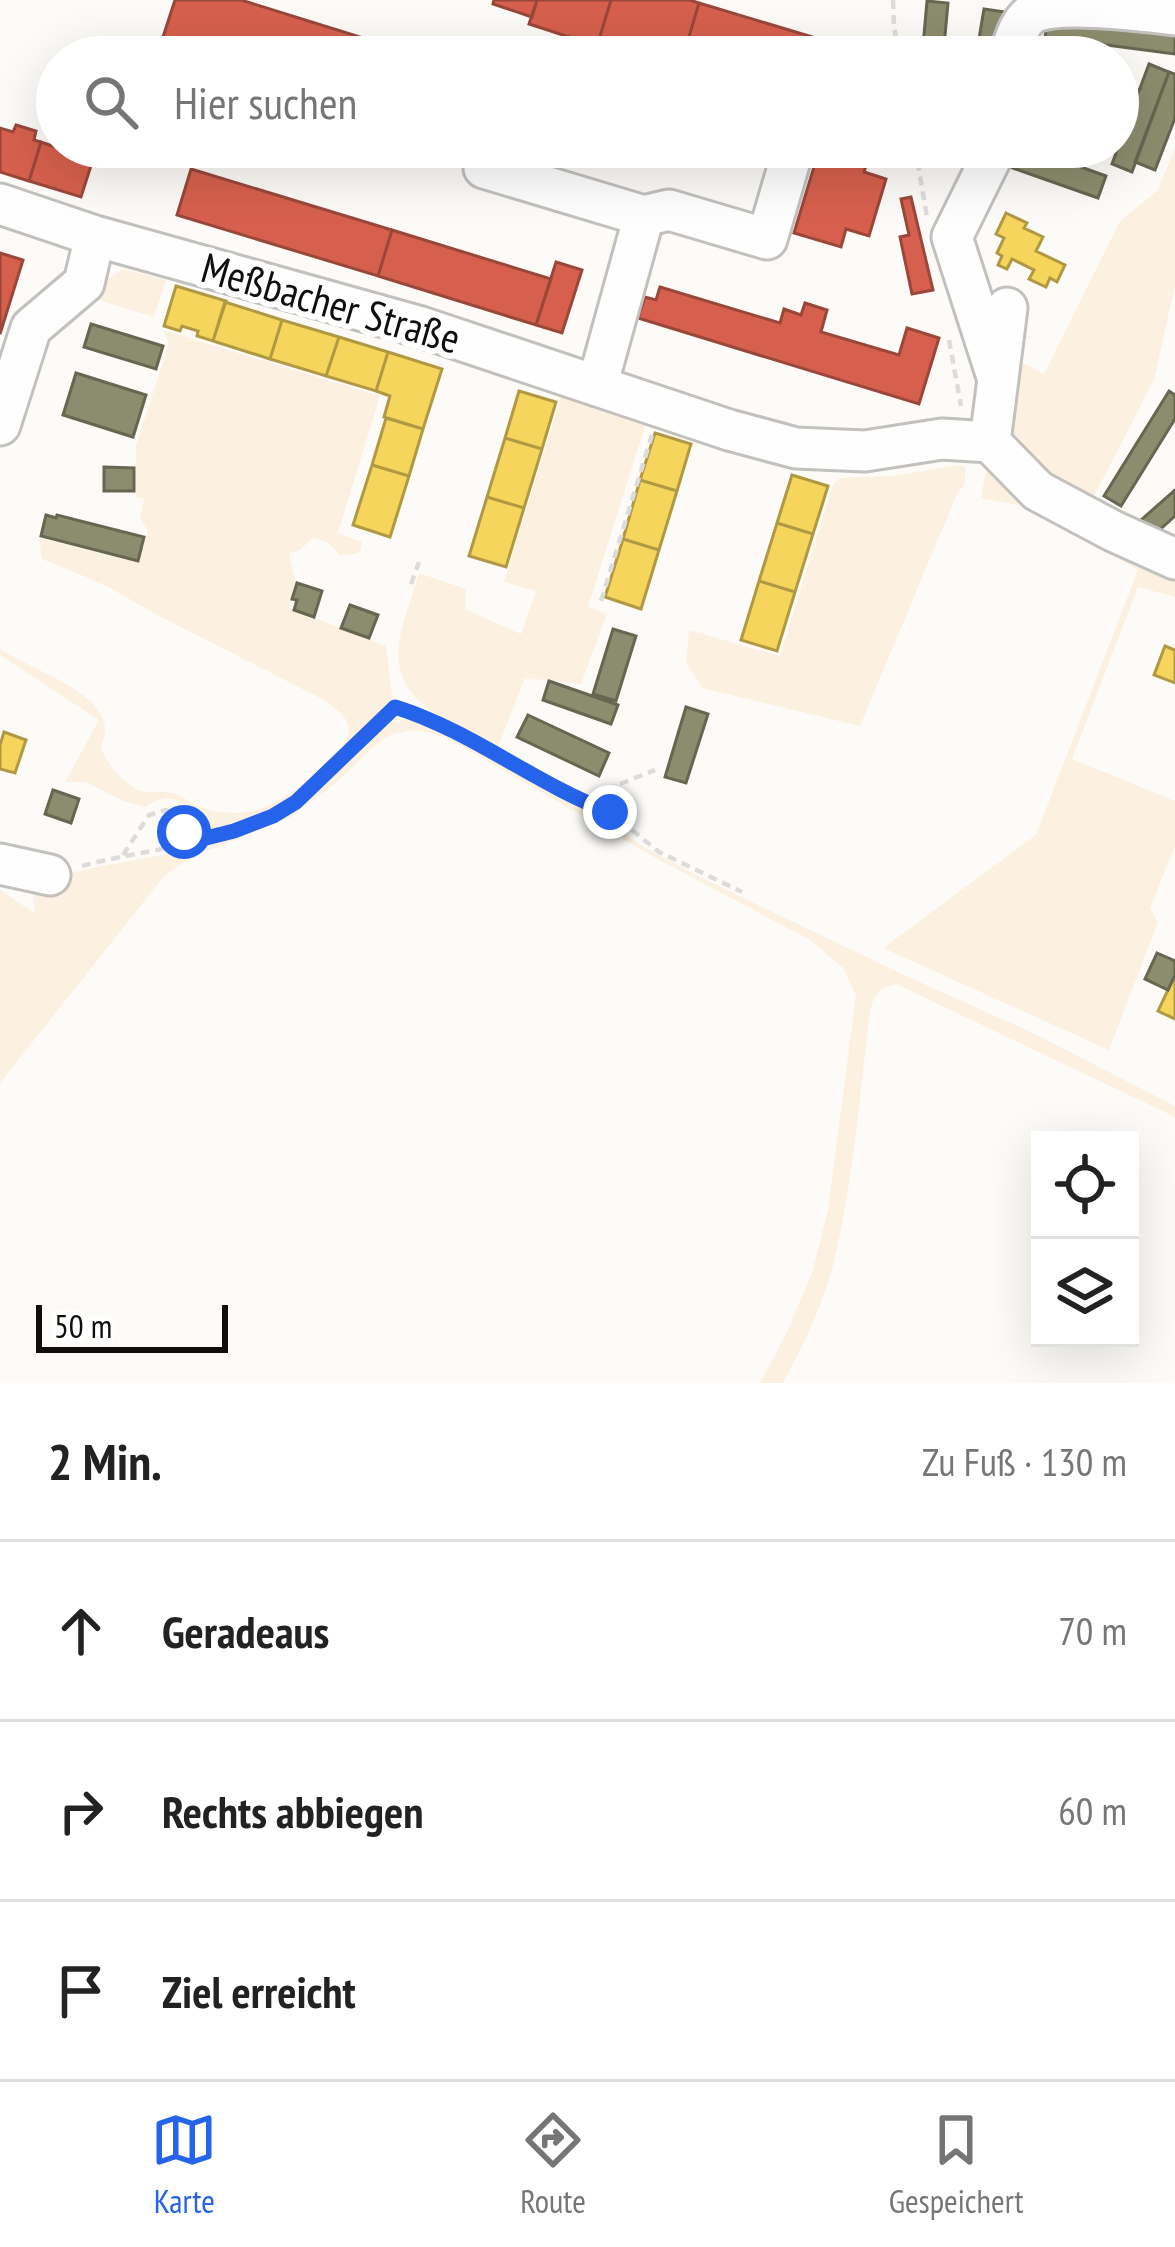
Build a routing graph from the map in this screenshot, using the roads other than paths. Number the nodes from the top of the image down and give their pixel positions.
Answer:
1 (1175, 15) edge
2 (1016, 36) edge
3 (484, 168) dead end
4 (788, 168) edge
5 (986, 168) edge
6 (0, 204) edge
7 (644, 216) junction
8 (95, 236) junction
9 (1007, 308) dead end
10 (998, 380) junction
11 (597, 386) junction
12 (0, 425) edge
13 (990, 442) junction
14 (1175, 559) edge
15 (0, 864) edge
16 (50, 875) road end

1 - 2 street
3 - 7 street
4 - 7 street
5 - 10 street
6 - 8 street, Meßbacher Straße
7 - 11 street
8 - 11 street, Meßbacher Straße
8 - 12 street
9 - 10 street
10 - 13 street
11 - 13 street, Meßbacher Straße
13 - 14 street
15 - 16 street

